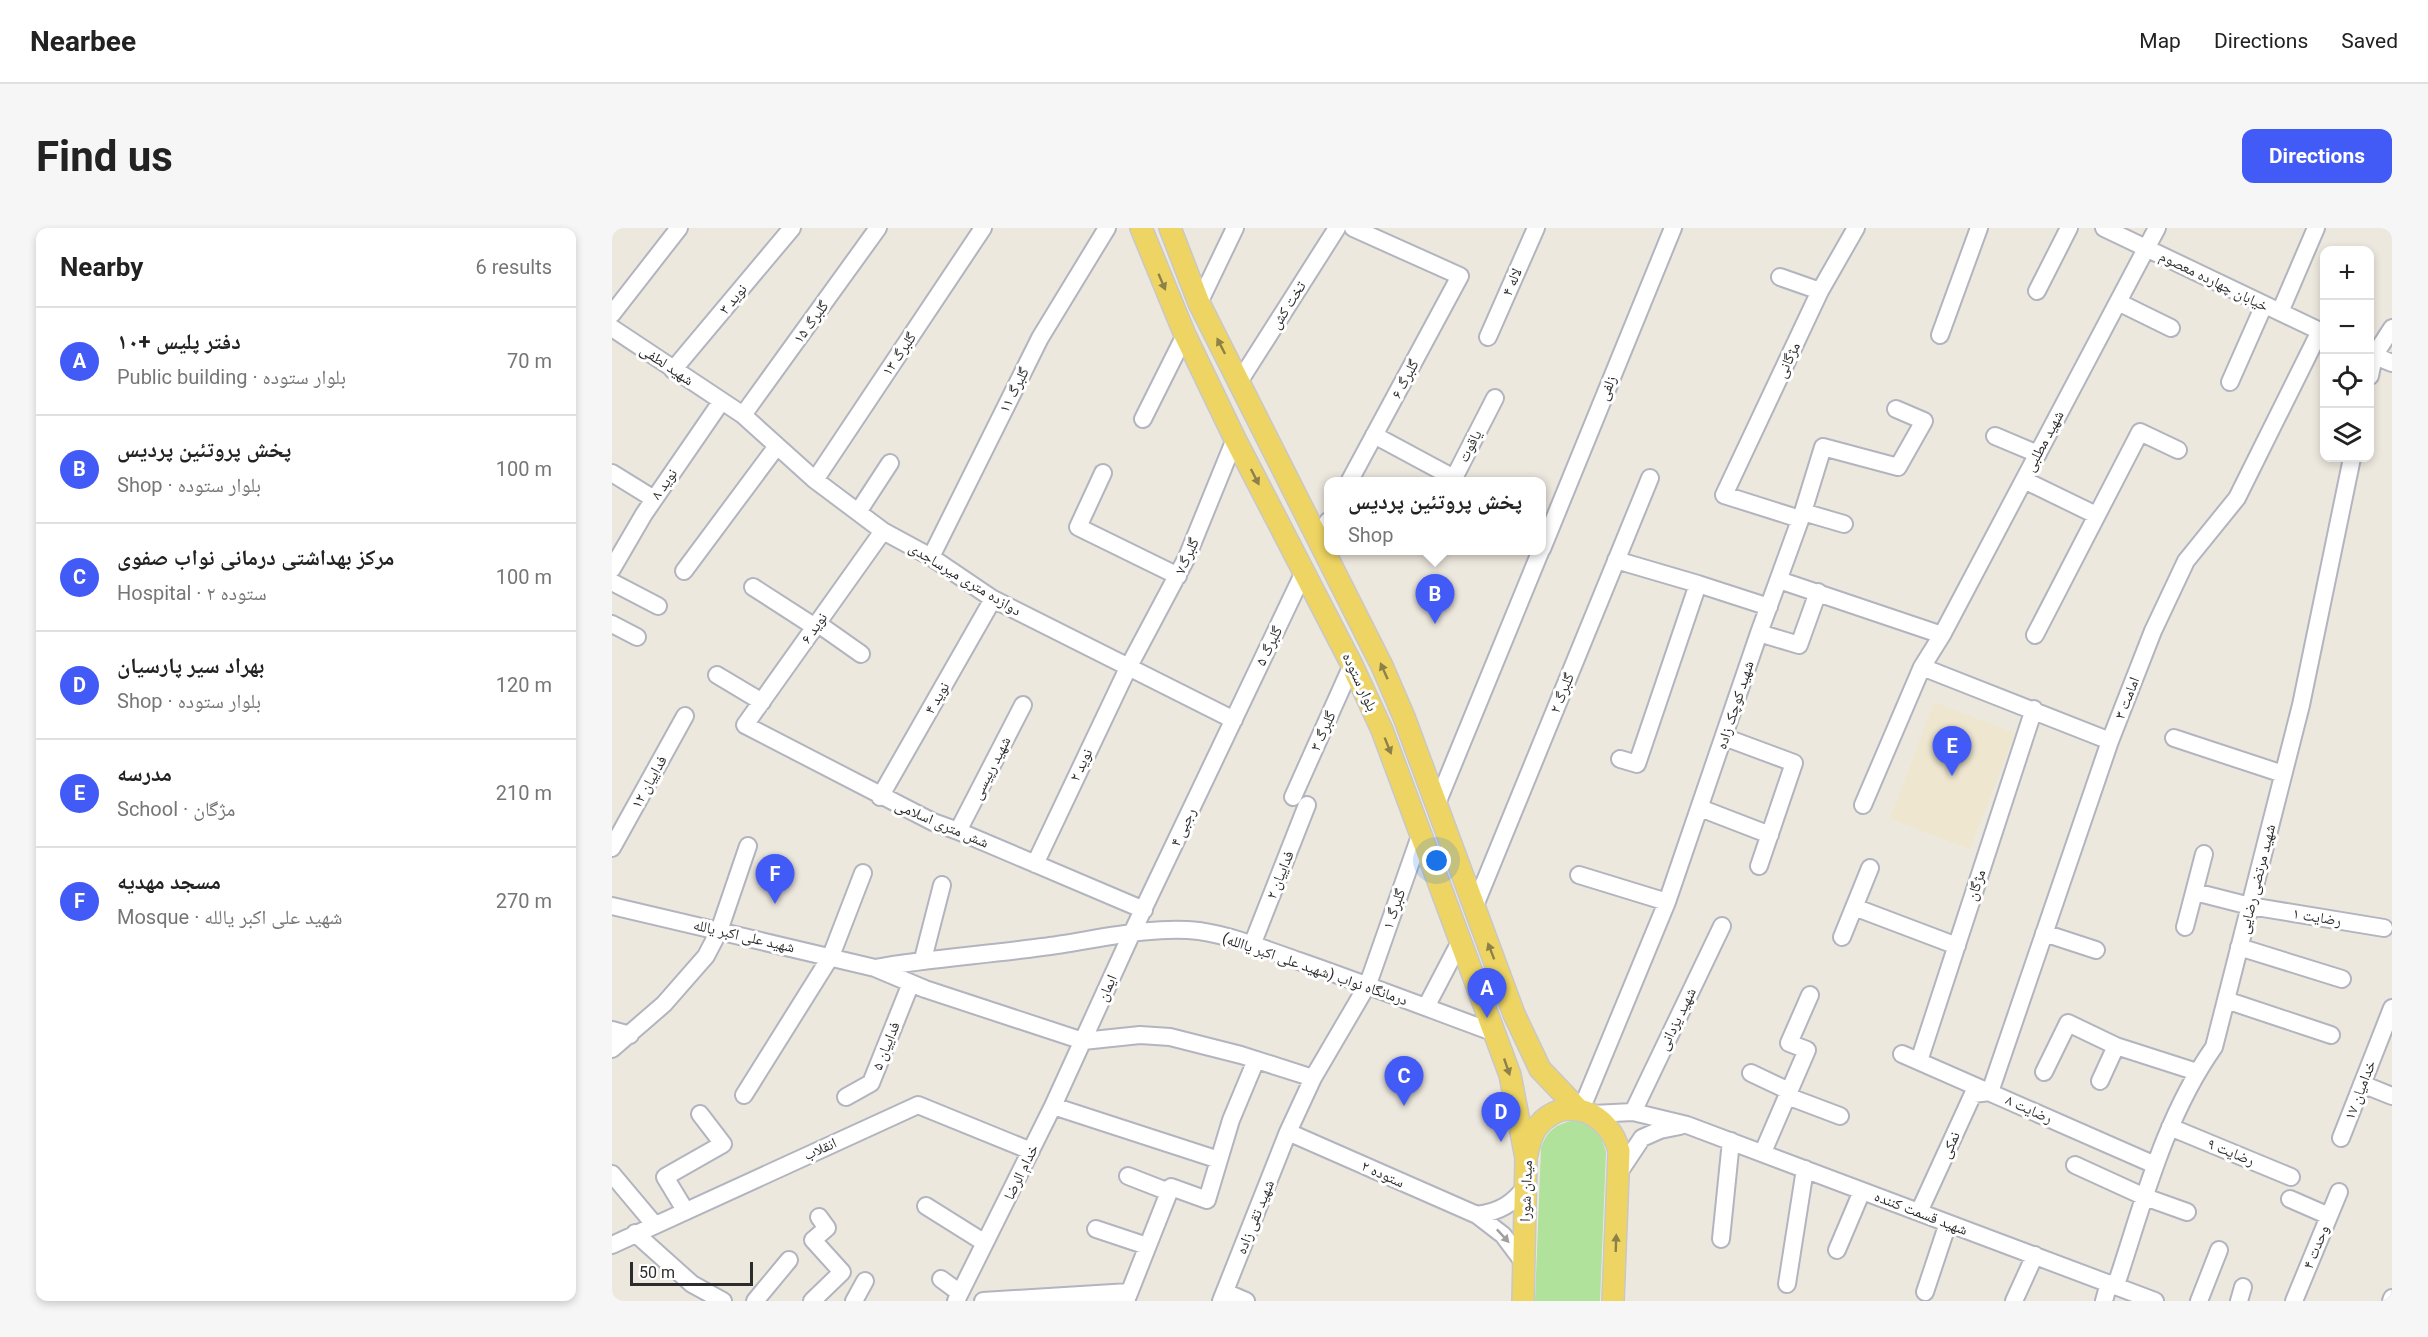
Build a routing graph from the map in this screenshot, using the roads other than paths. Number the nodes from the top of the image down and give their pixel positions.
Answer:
1 (679, 228) edge
2 (792, 228) edge
3 (878, 228) edge
4 (983, 228) edge
5 (1107, 228) edge
6 (1141, 228) edge
7 (1170, 228) edge
8 (1235, 228) edge
9 (1337, 228) edge
10 (1353, 228) edge
11 (1536, 228) edge
12 (1673, 228) edge
13 (1856, 228) edge
14 (1979, 228) edge
15 (2069, 228) edge
16 (2104, 228) edge
17 (2157, 228) edge
18 (2316, 228) edge
19 (2147, 248) junction
20 (1780, 277) dead end
21 (1820, 291) junction
22 (2037, 291) dead end
23 (2118, 302) junction
24 (1199, 303) junction
25 (2264, 305) junction
26 (2280, 312) junction
27 (612, 314) edge
28 (612, 328) edge
29 (2171, 328) dead end
30 (2392, 328) edge
31 (2320, 331) edge
32 (1185, 335) junction
33 (1940, 335) dead end
34 (2320, 336) edge
35 (1488, 337) dead end
36 (2373, 354) edge
37 (2374, 356) edge
38 (2392, 363) edge
39 (673, 370) junction
40 (1239, 382) junction
41 (2230, 382) dead end
42 (1495, 398) dead end
43 (721, 402) junction
44 (1896, 408) dead end
45 (743, 415) junction
46 (1143, 419) dead end
47 (1374, 435) junction
48 (1995, 436) dead end
49 (1235, 440) junction
50 (777, 446) junction
51 (2178, 450) dead end
52 (2038, 454) junction
53 (890, 462) dead end
54 (2351, 462) edge
55 (612, 473) edge
56 (1103, 473) dead end
57 (1352, 477) edge
58 (1452, 477) edge
59 (1455, 477) edge
60 (1650, 478) dead end
61 (815, 480) junction
62 (2024, 480) junction
63 (654, 499) junction
64 (858, 512) junction
65 (2096, 515) junction
66 (1801, 516) junction
67 (1844, 524) dead end
68 (1324, 530) edge
69 (883, 531) junction
70 (1546, 538) edge
71 (1318, 541) junction
72 (1324, 553) edge
73 (1325, 555) edge
74 (1539, 555) edge
75 (930, 557) junction
76 (1616, 560) junction
77 (612, 569) edge
78 (684, 571) dead end
79 (1304, 572) junction
80 (1178, 576) junction
81 (1779, 580) junction
82 (612, 582) edge
83 (1698, 584) junction
84 (753, 587) dead end
85 (1818, 592) junction
86 (993, 599) junction
87 (658, 606) dead end
88 (1768, 607) junction
89 (612, 624) edge
90 (816, 625) junction
91 (1759, 633) junction
92 (1942, 635) junction
93 (2035, 635) dead end
94 (637, 637) dead end
95 (861, 654) dead end
96 (1352, 665) junction
97 (1922, 667) junction
98 (1128, 668) junction
99 (717, 675) dead end
100 (762, 702) junction
101 (1023, 705) dead end
102 (2034, 710) junction
103 (685, 716) dead end
104 (1233, 720) junction
105 (745, 725) joint
106 (1724, 737) junction
107 (2174, 738) dead end
108 (2110, 741) junction
109 (1620, 759) dead end
110 (2283, 774) junction
111 (880, 797) junction
112 (1300, 801) joint
113 (1863, 805) dead end
114 (1436, 806) junction
115 (1700, 808) junction
116 (958, 831) junction
117 (1421, 833) junction
118 (1770, 835) junction
119 (748, 846) dead end
120 (612, 848) edge
121 (2204, 854) dead end
122 (1035, 864) junction
123 (1759, 866) dead end
124 (1870, 868) dead end
125 (863, 873) dead end
126 (1579, 874) dead end
127 (942, 885) dead end
128 (2195, 892) junction
129 (1667, 902) junction
130 (612, 906) edge
131 (2250, 906) junction
132 (1854, 907) junction
133 (1474, 908) junction
134 (1144, 910) junction
135 (1722, 926) dead end
136 (2185, 927) dead end
137 (2384, 928) dead end
138 (719, 931) junction
139 (2044, 933) junction
140 (1131, 934) junction
141 (1842, 937) dead end
142 (1461, 940) junction
143 (1252, 945) junction
144 (1957, 945) junction
145 (2239, 947) junction
146 (2096, 950) dead end
147 (831, 956) junction
148 (923, 959) junction
149 (875, 968) junction
150 (2342, 979) dead end
151 (911, 983) junction
152 (1368, 984) junction
153 (1810, 995) dead end
154 (2226, 1000) junction
155 (1426, 1007) junction
156 (2392, 1008) edge
157 (612, 1030) edge
158 (1495, 1033) junction
159 (630, 1035) junction
160 (2331, 1035) dead end
161 (1083, 1041) junction
162 (2116, 1046) junction
163 (612, 1049) edge
164 (1902, 1054) dead end
165 (1256, 1060) junction
166 (1919, 1061) junction
167 (2044, 1072) dead end
168 (2197, 1072) junction
169 (1751, 1073) dead end
170 (1313, 1078) junction
171 (2100, 1081) dead end
172 (2362, 1084) junction
173 (1990, 1092) junction
174 (1788, 1094) junction
175 (744, 1095) dead end
176 (846, 1096) dead end
177 (2392, 1096) edge
178 (1053, 1106) junction
179 (1586, 1112) junction
180 (1633, 1112) junction
181 (700, 1114) dead end
182 (1839, 1116) dead end
183 (1687, 1125) junction
184 (2170, 1127) junction
185 (1288, 1132) junction
186 (2341, 1138) dead end
187 (1731, 1141) junction
188 (1031, 1151) junction
189 (1763, 1152) junction
190 (1526, 1158) junction
191 (1219, 1160) junction
192 (2075, 1165) dead end
193 (2155, 1165) junction
194 (1805, 1169) junction
195 (612, 1174) edge
196 (1618, 1174) junction
197 (1128, 1176) dead end
198 (2291, 1177) dead end
199 (1526, 1186) junction
200 (1862, 1191) junction
201 (1169, 1192) junction
202 (2339, 1192) dead end
203 (2145, 1197) junction
204 (2290, 1199) dead end
205 (926, 1206) dead end
206 (685, 1210) junction
207 (1919, 1212) junction
208 (2187, 1212) dead end
209 (1477, 1215) junction
210 (2329, 1215) junction
211 (823, 1222) dead end
212 (1948, 1223) junction
213 (654, 1224) junction
214 (1096, 1229) dead end
215 (635, 1233) junction
216 (1721, 1239) dead end
217 (985, 1243) junction
218 (612, 1245) edge
219 (1147, 1246) junction
220 (1838, 1250) dead end
221 (2218, 1250) dead end
222 (2034, 1255) junction
223 (789, 1260) dead end
224 (1524, 1263) junction
225 (941, 1279) dead end
226 (865, 1281) dead end
227 (1786, 1284) dead end
228 (2112, 1284) junction
229 (1925, 1292) dead end
230 (958, 1297) edge
231 (1128, 1297) edge
232 (1223, 1297) edge
233 (2137, 1298) edge
234 (720, 1300) edge
235 (755, 1301) edge
236 (812, 1301) edge
237 (854, 1301) edge
238 (983, 1301) edge
239 (1246, 1301) edge
240 (1523, 1301) edge
241 (1613, 1301) edge
242 (2014, 1301) edge
243 (2104, 1301) edge
244 (2155, 1301) edge
245 (2199, 1301) edge
246 (2294, 1301) edge

1 - 27 street
2 - 39 street, نوید ۳
3 - 45 street, گلبرگ ۱۵
4 - 61 street, گلبرگ ۱۳
5 - 75 street, گلبرگ ۱۱
6 -> 32 main road, بلوار ستوده
7 - 24 main road, بلوار ستوده
8 - 24 street
9 - 40 street, تخت کش
10 - 47 street, گلبرگ ۶
11 - 35 street, لاله ۴
12 - 70 street, زلفی
13 - 21 street, مژگانی
14 - 33 street
15 - 22 street
16 - 19 street, خیابان چهارده معصوم
17 - 19 street, شهید مطلبی
18 - 26 street
19 - 23 street, شهید مطلبی
19 - 25 street, خیابان چهارده معصوم
20 - 21 street
21 - 66 street, مژگانی
23 - 29 street
23 - 52 street, شهید مطلبی
40 -> 24 main road, بلوار ستوده
25 - 26 street, خیابان چهارده معصوم
25 - 41 street
26 - 31 street, خیابان چهارده معصوم
28 - 39 street, شهید لطفی
30 - 36 street
32 - 46 street
32 - 49 main road, بلوار ستوده
34 - 108 street, امامت ۳
37 - 38 street
39 - 43 street, شهید لطفی
40 - 71 main road, بلوار ستوده
42 - 59 street, یاقوت
43 - 45 street, دوازده متری میرساجدی
43 - 63 street, نوید ۸
44 - 66 street, شهید کوچک زاده
45 - 50 street, دوازده متری میرساجدی
47 - 57 street, گلبرگ ۶
47 - 58 street, یاقوت
48 - 52 street
49 -> 79 main road, بلوار ستوده
49 - 80 street, گلبرگ۷
50 - 61 street, دوازده متری میرساجدی
50 - 78 street
51 - 65 street
52 - 62 street, شهید مطلبی
53 - 64 street
54 - 110 street, شهید مرتضی رضایی
55 - 63 street
56 - 80 street
60 - 76 street, گلبرگ ۲
61 - 64 street, دوازده متری میرساجدی
62 - 65 street
62 - 92 street, شهید مطلبی
63 - 77 street, نوید ۸
64 - 69 street, دوازده متری میرساجدی
65 - 93 street
66 - 67 street
66 - 81 street, شهید کوچک زاده
68 - 71 street
69 - 75 street, دوازده متری میرساجدی
69 - 90 street, نوید ۶
72 -> 71 main road, بلوار ستوده
114 -> 73 main road, بلوار ستوده
74 - 114 street, زلفی
75 - 86 street, دوازده متری میرساجدی
76 - 83 street
76 - 133 street, گلبرگ ۲
79 - 96 main road, بلوار ستوده
79 - 104 street, گلبرگ ۵
80 - 98 street, گلبرگ۷
81 - 85 street
81 - 88 street, شهید کوچک زاده
82 - 87 street
83 - 88 street
83 - 109 street
84 - 90 street
85 - 91 street
85 - 92 street
86 - 98 street, دوازده متری میرساجدی
86 - 111 street, نوید ۴
88 - 91 street, شهید کوچک زاده
89 - 94 street
90 - 95 street
90 - 100 street, نوید ۶
91 - 106 street, شهید کوچک زاده
92 - 97 street, شهید مطلبی
96 - 112 street, گلبرگ ۳
96 -> 117 main road, بلوار ستوده
97 - 102 street
97 - 113 street, شهید مطلبی
98 - 104 street, دوازده متری میرساجدی
98 - 122 street, نوید ۲
99 - 100 street
100 - 105 street, نوید ۶
101 - 116 street, شهید رپیسی
102 - 108 street
102 - 144 street, مژگان
103 - 120 street, فداییان ۱۲
104 - 134 street, رجبی ۴
105 - 111 street, شش متری اسلامی
106 - 115 street, شهید کوچک زاده
106 - 118 street
107 - 110 street
108 - 139 street, امامت ۳
110 - 131 street, شهید مرتضی رضایی
111 - 116 street, شش متری اسلامی
112 - 143 street, فداییان ۲
114 - 133 main road, بلوار ستوده
115 - 118 street
115 - 129 street, شهید کوچک زاده
116 - 122 street, شش متری اسلامی
117 - 142 main road, بلوار ستوده
117 - 152 street, گلبرگ ۱
118 - 123 street
119 - 138 street
121 - 128 street
122 - 134 street, شش متری اسلامی
124 - 132 street
125 - 147 street
126 - 129 street
127 - 148 street
128 - 131 street, رضایت ۱
128 - 136 street
129 - 179 street, شهید کوچک زاده
130 - 138 street, شهید علی اکبر یالله
131 - 137 street, رضایت ۱
131 - 145 street, شهید مرتضی رضایی
132 - 141 street
132 - 144 street
179 -> 133 main road, بلوار ستوده
134 - 140 street, رجبی ۴
135 - 180 street, شهید یزدانی
138 - 147 street, شهید علی اکبر یالله
138 - 159 street
139 - 146 street
139 - 173 street, امامت ۳
140 - 143 street, درمانگاه نواب (شهید علی اکبر یاالله)
140 - 148 street, درمانگاه نواب (شهید علی اکبر یاالله)
140 - 161 street, ایمان
142 - 155 street
142 - 158 main road, بلوار ستوده
143 - 152 street, درمانگاه نواب (شهید علی اکبر یاالله)
144 - 166 street, مژگان
145 - 150 street
145 - 154 street, شهید مرتضی رضایی
147 - 149 street, شهید علی اکبر یالله
147 - 175 street
148 - 149 street, درمانگاه نواب (شهید علی اکبر یاالله)
149 - 151 street, شهید علی اکبر یالله
151 - 161 street, شهید علی اکبر یالله
151 - 176 street, فداییان ۵
152 - 155 street, درمانگاه نواب (شهید علی اکبر یاالله)
152 - 170 street, گلبرگ ۱
153 - 174 street
154 - 160 street
154 - 168 street, شهید مرتضی رضایی
155 - 158 street, درمانگاه نواب (شهید علی اکبر یاالله)
156 - 172 street, خدامیان ۱۷
157 - 159 street
158 -> 190 main road, بلوار ستوده
159 - 163 street
161 - 165 street
161 - 178 street, خدام الرضا
162 - 167 street
162 - 168 street
162 - 171 street
164 - 166 street, رضایت ۸
165 - 170 street
165 - 191 street
166 - 173 street, رضایت ۸
168 - 184 street, شهید مرتضی رضایی
169 - 174 street
170 - 185 street, شهید تقی زاده
172 - 177 street
172 - 186 street, خدامیان ۱۷
173 - 193 street, رضایت ۸
173 - 207 street, نمکی
174 - 182 street
174 - 189 street
178 - 188 street, خدام الرضا
178 - 191 street
179 - 180 street, شهید قسمت کننده
179 - 190 main road, میدان شورا
179 - 196 main road
180 - 183 street, شهید قسمت کننده
181 - 206 street
183 - 187 street, شهید قسمت کننده
183 - 196 street
184 - 193 street, شهید مرتضی رضایی
184 - 198 street, رضایت ۹
185 - 209 street, ستوده ۲
185 - 232 street, شهید تقی زاده
187 - 189 street, شهید قسمت کننده
187 - 216 street
188 - 206 street, انقلاب
188 - 217 street, خدام الرضا
189 - 194 street, شهید قسمت کننده
190 - 199 main road, میدان شورا
191 - 201 street
192 - 203 street
193 - 203 street, شهید مرتضی رضایی
194 - 200 street, شهید قسمت کننده
194 - 227 street
195 - 213 street
241 -> 196 main road
197 - 201 street
199 - 209 street
199 - 224 main road, میدان شورا
200 - 207 street, شهید قسمت کننده
200 - 220 street
201 - 219 street
202 - 210 street, وحدت ۴
203 - 208 street
203 - 228 street, شهید مرتضی رضایی
204 - 210 street
205 - 217 street
206 - 213 street, انقلاب
207 - 212 street, شهید قسمت کننده
209 -> 224 street, ستوده ۲
210 - 246 street, وحدت ۴
211 - 236 street
212 - 222 street, شهید قسمت کننده
212 - 229 street
213 - 215 street, انقلاب
214 - 219 street
215 - 218 street, انقلاب
215 - 234 street
217 - 230 street, خدام الرضا
219 - 231 street
221 - 245 street
222 - 228 street, شهید قسمت کننده
222 - 242 street
223 - 235 street
224 - 240 main road, میدان شورا
225 - 230 street
226 - 237 street
228 - 233 street, شهید قسمت کننده
228 - 243 street, شهید مرتضی رضایی
231 - 238 street
232 - 239 street
233 - 244 street, شهید قسمت کننده

